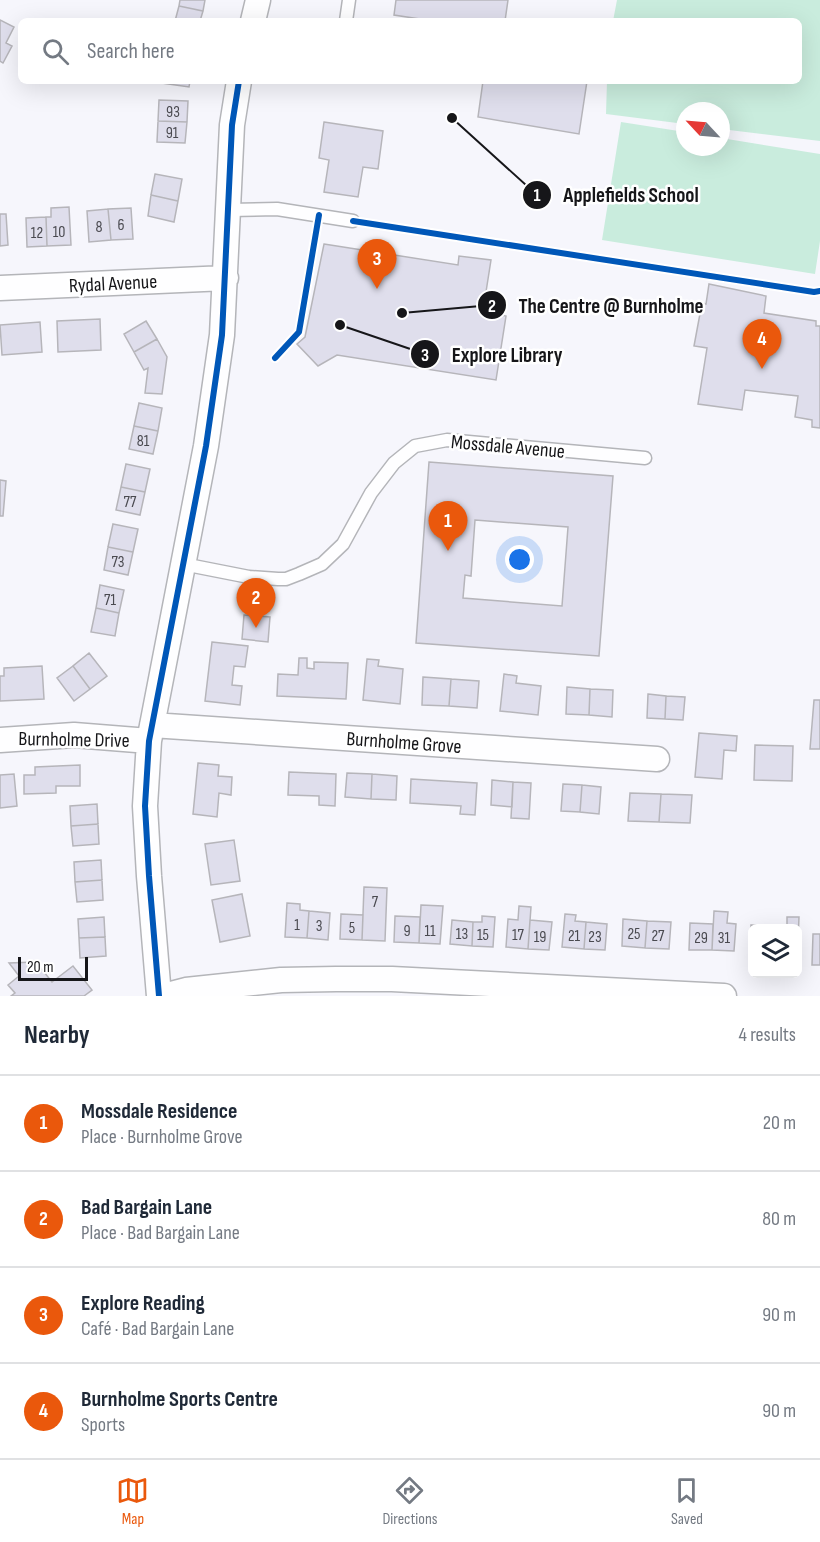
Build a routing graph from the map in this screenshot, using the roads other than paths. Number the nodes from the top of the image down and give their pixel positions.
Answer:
1 (258, 0) edge
2 (349, 0) edge
3 (254, 18) edge
4 (346, 18) edge
5 (239, 84) edge
6 (229, 210) junction
7 (353, 220) dead end
8 (226, 278) junction
9 (0, 288) edge
10 (645, 458) dead end
11 (183, 564) junction
12 (150, 733) junction
13 (0, 740) edge
14 (657, 759) dead end
15 (161, 996) edge
16 (724, 996) edge

1 - 3 street
2 - 4 lane
5 - 6 street
6 - 7 lane
6 - 8 street
8 - 9 street, Rydal Avenue
8 - 11 street
10 - 11 lane, Mossdale Avenue
11 - 12 street
12 - 13 street, Burnholme Drive
12 - 14 street, Burnholme Grove
12 - 15 street
15 - 16 street

